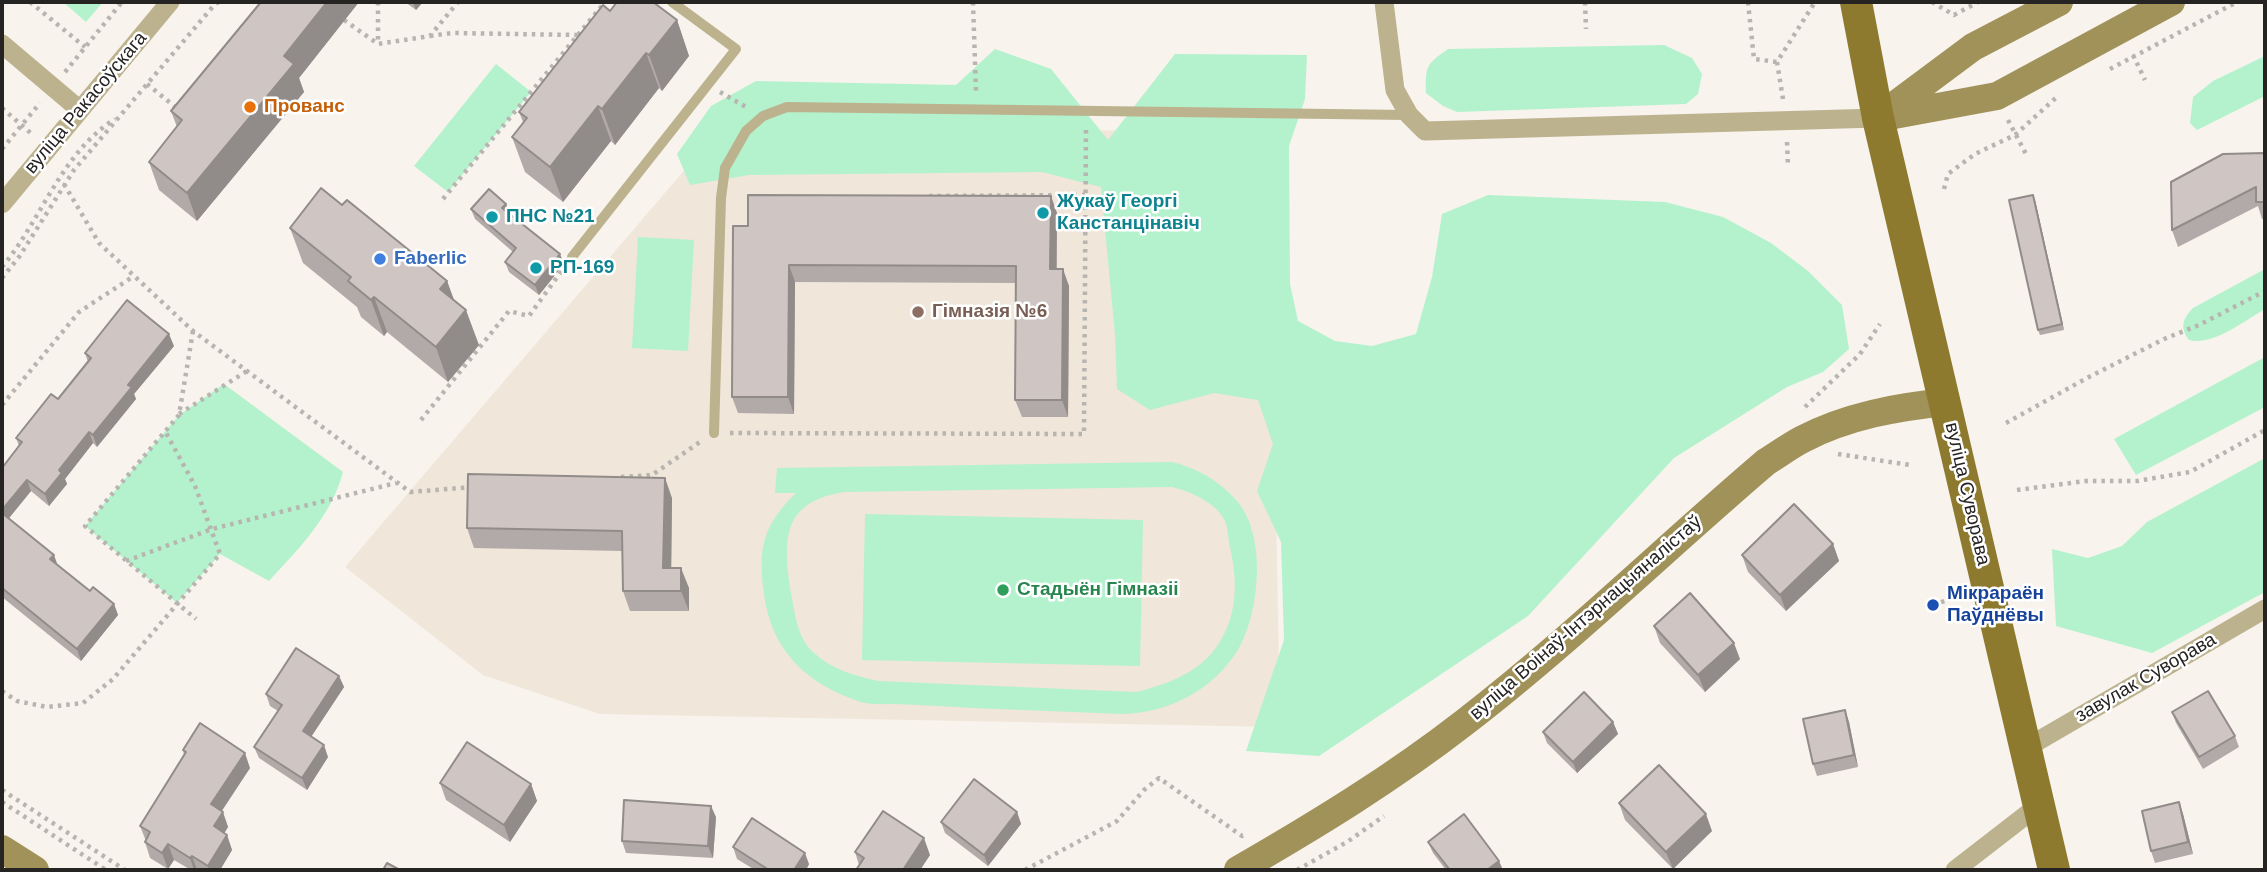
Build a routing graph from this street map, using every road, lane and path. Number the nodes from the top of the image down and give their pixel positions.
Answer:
1 (30, 2) edge
2 (170, 2) edge
3 (222, 2) edge
4 (378, 2) edge
5 (458, 2) edge
6 (605, 2) edge
7 (673, 2) edge
8 (973, 2) edge
9 (1384, 2) edge
10 (1586, 2) edge
11 (1748, 2) edge
12 (1815, 2) edge
13 (1856, 2) edge
14 (1931, 2) edge
15 (1978, 2) edge
16 (2059, 2) edge
17 (2171, 2) edge
18 (2237, 2) edge
19 (1954, 15) junction
20 (344, 20) dead end
21 (1960, 25) dead end
22 (1586, 29) dead end
23 (578, 35) junction
24 (430, 36) junction
25 (2, 44) edge
26 (378, 44) junction
27 (85, 47) dead end
28 (1777, 62) junction
29 (2101, 73) dead end
30 (147, 84) junction
31 (708, 85) junction
32 (2069, 90) dead end
33 (80, 110) junction
34 (976, 110) junction
35 (2003, 111) dead end
36 (185, 114) edge
37 (1409, 115) junction
38 (763, 116) junction
39 (119, 117) junction
40 (1878, 118) junction
41 (1087, 121) dead end
42 (1787, 122) junction
43 (2015, 135) junction
44 (2027, 156) dead end
45 (64, 184) junction
46 (1944, 190) dead end
47 (1085, 195) junction
48 (923, 196) edge
49 (443, 199) dead end
50 (2, 204) edge
51 (572, 257) joint
52 (2, 267) edge
53 (134, 276) junction
54 (2, 278) edge
55 (2265, 291) edge
56 (1880, 324) dead end
57 (193, 331) junction
58 (247, 371) junction
59 (1946, 402) junction
60 (2, 405) edge
61 (1800, 411) dead end
62 (178, 415) junction
63 (421, 420) dead end
64 (2006, 423) dead end
65 (2265, 430) edge
66 (165, 431) junction
67 (714, 433) junction
68 (612, 478) edge
69 (397, 482) junction
70 (477, 487) edge
71 (2017, 490) dead end
72 (212, 529) junction
73 (127, 561) junction
74 (177, 603) junction
75 (2265, 609) edge
76 (196, 619) dead end
77 (2, 691) edge
78 (2026, 748) junction
79 (2, 790) edge
80 (2, 802) edge
81 (2039, 806) junction
82 (1253, 834) dead end
83 (2, 849) edge
84 (35, 870) edge
85 (106, 870) edge
86 (125, 870) edge
87 (1025, 870) edge
88 (1238, 870) edge
89 (1955, 870) edge
90 (2054, 870) edge

1 - 27 path
2 - 33 street, вуліца Ракасоўскага
3 - 30 path
4 - 26 path
5 - 24 path
6 - 23 path
7 - 31 lane
8 - 34 path
9 - 37 street
10 - 22 path
11 - 28 path
12 - 28 path
13 - 40 main road, вуліца Суворава
14 - 19 path
15 - 19 path
16 - 40 street
17 - 40 street
18 - 29 path
19 - 21 path
20 - 26 path
23 - 24 path
23 - 49 path
24 - 26 path
25 - 33 street
28 - 42 path
30 - 36 path
30 - 39 path
31 - 38 path
31 - 51 lane
32 - 43 path
33 - 50 street, вуліца Ракасоўскага
34 - 37 lane
34 - 38 lane
35 - 43 path
37 - 42 street
38 - 67 lane
39 - 45 path
39 - 52 path
40 - 42 street
40 - 59 main road, вуліца Суворава
41 - 47 path
43 - 44 path
43 - 46 path
45 - 53 path
45 - 54 path
47 - 48 path
47 - 67 path
51 - 63 path
53 - 57 path
53 - 60 path
55 - 64 path
56 - 61 path
57 - 58 path
57 - 62 path
58 - 62 path
58 - 69 path
59 - 78 main road, вуліца Суворава
59 - 88 street, вуліца Воінаў-Інтэрнацыяналістаў
62 - 66 path
65 - 71 path
66 - 72 path
66 - 73 path
67 - 68 path
69 - 70 path
69 - 72 path
72 - 73 path
72 - 74 path
73 - 74 path
74 - 76 path
74 - 77 path
75 - 78 street, завулак Суворава
78 - 81 main road, вуліца Суворава
79 - 86 path
80 - 85 path
81 - 89 street
81 - 90 main road, вуліца Суворава
82 - 87 path
83 - 84 street

